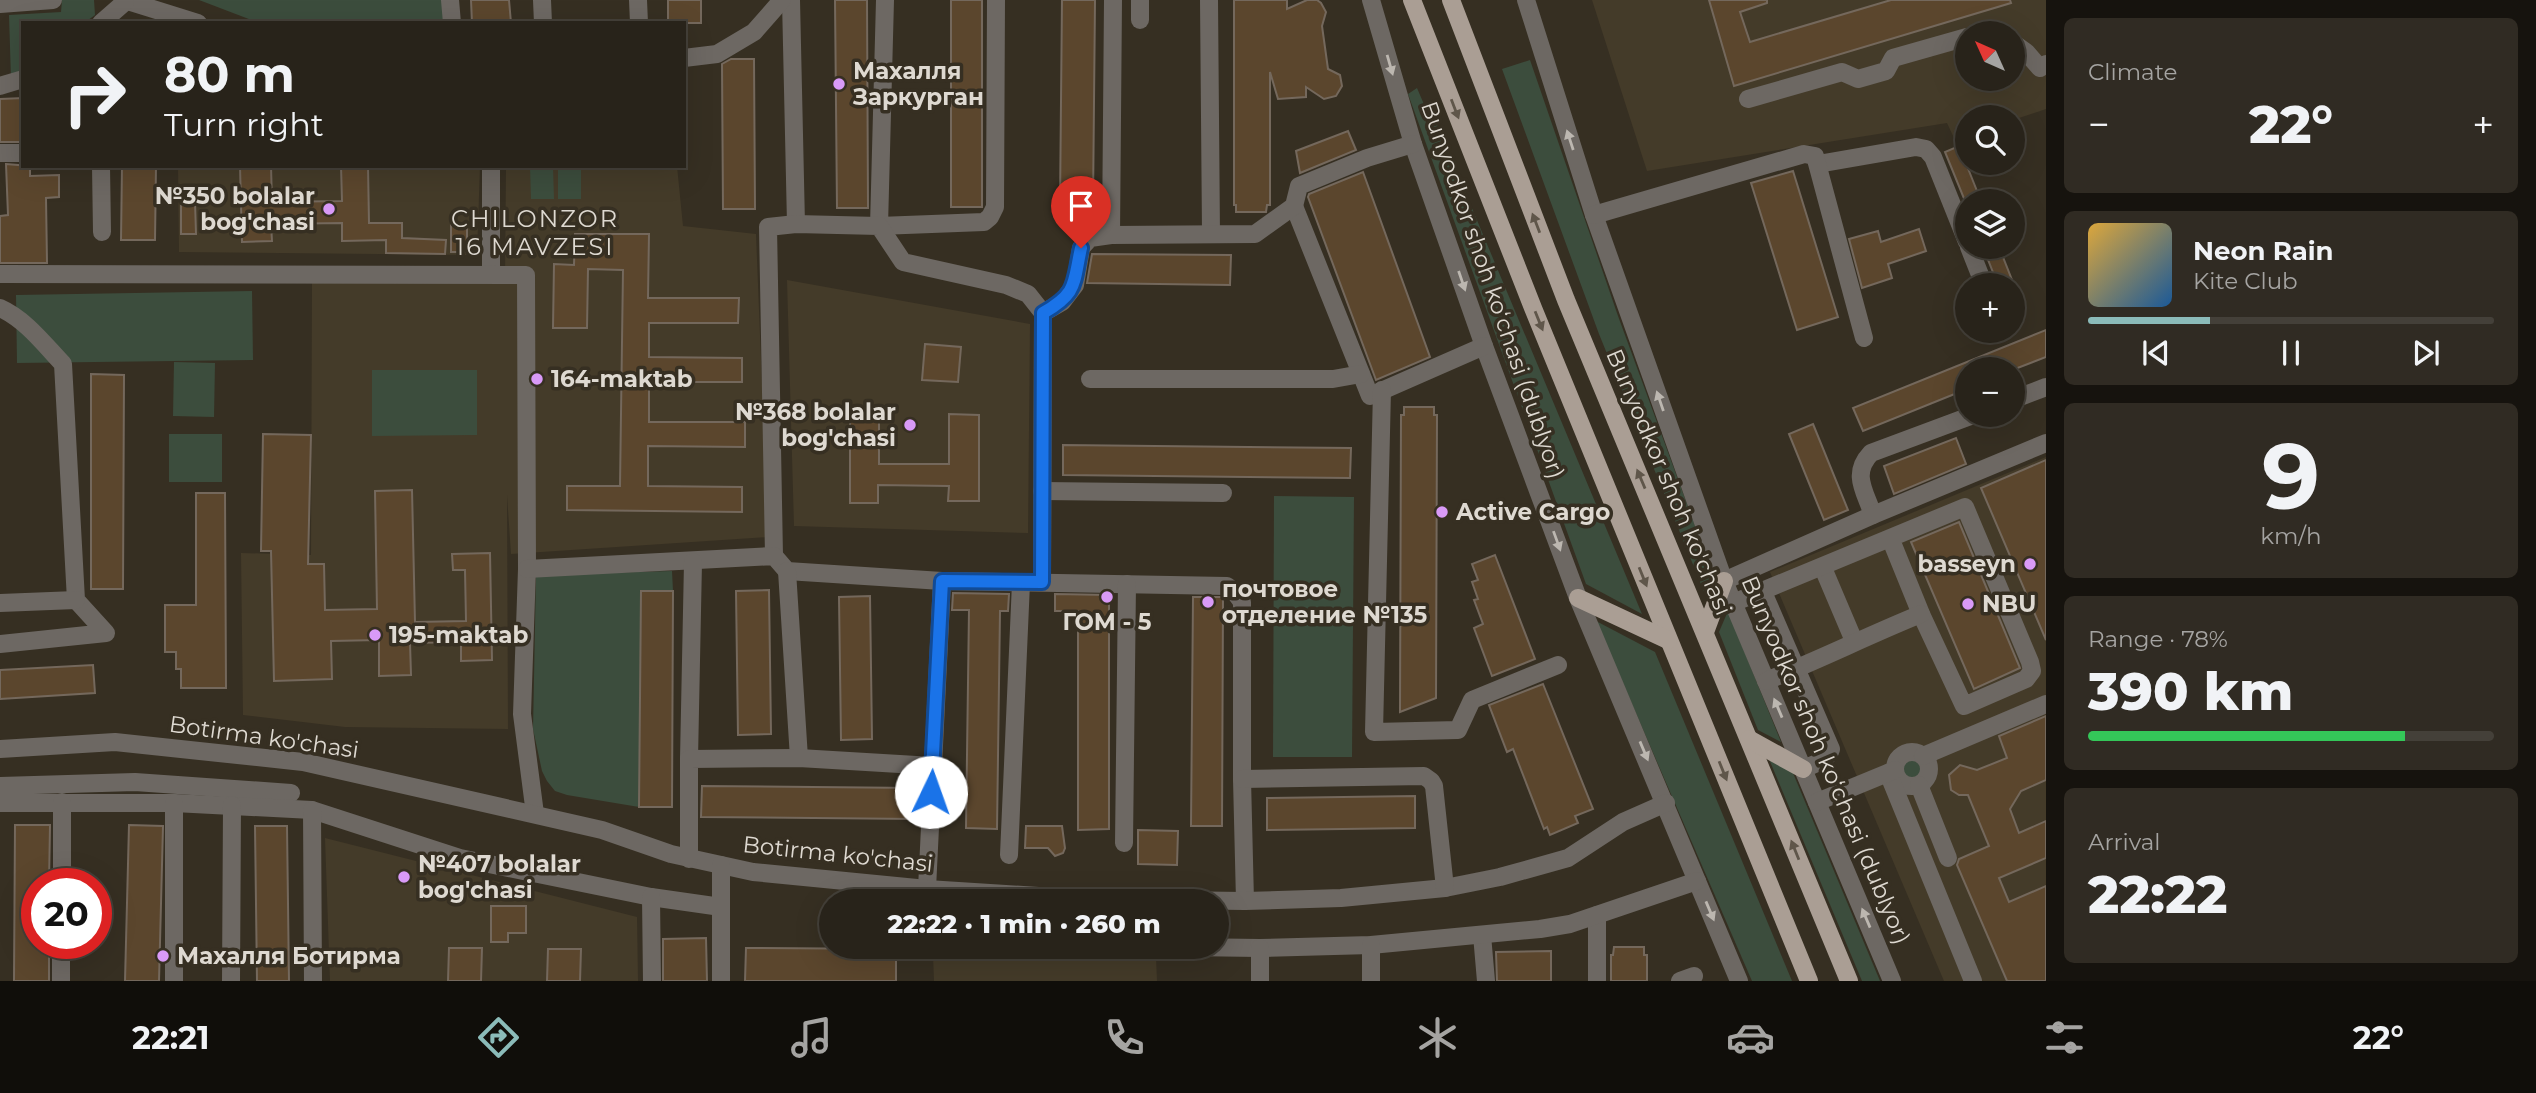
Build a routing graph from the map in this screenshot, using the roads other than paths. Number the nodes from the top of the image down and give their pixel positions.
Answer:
1 (53, 0) edge
2 (450, 0) edge
3 (542, 0) edge
4 (638, 0) edge
5 (782, 0) edge
6 (791, 0) edge
7 (885, 0) edge
8 (996, 0) edge
9 (1114, 0) edge
10 (1140, 0) edge
11 (1209, 0) edge
12 (1371, 0) edge
13 (1412, 0) edge
14 (1451, 0) edge
15 (1526, 0) edge
16 (124, 1) edge
17 (8, 3) edge
18 (1140, 20) dead end
19 (103, 21) edge
20 (193, 21) edge
21 (452, 21) edge
22 (543, 21) edge
23 (639, 21) edge
24 (1955, 40) edge
25 (2025, 51) edge
26 (686, 58) edge
27 (2046, 64) edge
28 (21, 80) edge
29 (0, 86) edge
30 (1748, 99) dead end
31 (1413, 144) junction
32 (0, 153) edge
33 (21, 153) edge
34 (1818, 164) junction
35 (101, 168) edge
36 (491, 168) edge
37 (1294, 206) junction
38 (1955, 212) edge
39 (1594, 215) junction
40 (796, 223) junction
41 (879, 226) junction
42 (102, 232) dead end
43 (1211, 234) junction
44 (1111, 235) junction
45 (491, 273) junction
46 (0, 274) edge
47 (0, 308) edge
48 (1043, 313) junction
49 (1864, 338) dead end
50 (1485, 346) junction
51 (1361, 374) junction
52 (1090, 379) dead end
53 (2046, 387) edge
54 (1382, 390) junction
55 (2025, 395) edge
56 (1955, 422) edge
57 (2046, 443) edge
58 (1042, 491) junction
59 (1223, 493) dead end
60 (1873, 515) junction
61 (1891, 540) junction
62 (774, 556) junction
63 (693, 562) junction
64 (1824, 568) junction
65 (527, 569) junction
66 (786, 571) junction
67 (942, 581) junction
68 (1724, 581) junction
69 (1042, 582) junction
70 (1021, 583) junction
71 (1127, 584) junction
72 (1763, 592) junction
73 (1578, 598) junction
74 (76, 600) junction
75 (0, 603) edge
76 (1733, 603) junction
77 (1921, 614) junction
78 (1705, 632) junction
79 (1668, 640) junction
80 (1854, 641) junction
81 (0, 644) edge
82 (1558, 665) dead end
83 (1797, 669) junction
84 (1766, 681) junction
85 (2046, 704) edge
86 (1749, 739) junction
87 (0, 749) edge
88 (1923, 756) junction
89 (799, 758) junction
90 (689, 759) junction
91 (933, 766) junction
92 (1803, 769) junction
93 (1891, 771) junction
94 (1242, 779) junction
95 (1919, 785) junction
96 (0, 786) edge
97 (291, 793) dead end
98 (62, 802) junction
99 (1817, 802) junction
100 (0, 803) edge
101 (174, 803) junction
102 (1666, 803) junction
103 (232, 805) junction
104 (312, 810) junction
105 (535, 814) junction
106 (1124, 843) dead end
107 (1009, 855) dead end
108 (1948, 858) dead end
109 (689, 859) junction
110 (721, 865) junction
111 (61, 868) edge
112 (1697, 881) junction
113 (1445, 888) junction
114 (927, 889) joint
115 (651, 897) junction
116 (1229, 901) edge
117 (1245, 901) junction
118 (721, 907) junction
119 (1597, 915) junction
120 (1482, 935) junction
121 (1371, 945) junction
122 (1229, 948) edge
123 (1260, 948) junction
124 (61, 959) edge
125 (61, 981) edge
126 (174, 981) edge
127 (231, 981) edge
128 (313, 981) edge
129 (652, 981) edge
130 (721, 981) edge
131 (1261, 981) edge
132 (1371, 981) edge
133 (1486, 981) edge
134 (1597, 981) edge
135 (1739, 981) edge
136 (1810, 981) edge
137 (1849, 981) edge
138 (1892, 981) edge
139 (1973, 981) edge

1 - 17 street
2 - 21 street
3 - 22 street
4 - 23 street
5 - 26 street
6 - 40 street
7 - 41 street
8 - 41 street
9 - 44 street
10 - 18 street
11 - 43 street
12 -> 31 street, Bunyodkor shoh koʻchasi (dublyor)
13 -> 79 main road
78 -> 14 main road, Bunyodkor shoh ko'chasi
39 -> 15 street, Bunyodkor shoh koʻchasi (dublyor)
16 - 19 street
16 - 20 street
24 - 30 street
25 - 27 street
28 - 29 street
31 - 37 street
31 -> 50 street, Bunyodkor shoh koʻchasi (dublyor)
32 - 33 street
34 - 38 street
34 - 39 street
34 - 49 street
35 - 42 street
36 - 45 street
37 - 43 street
37 - 51 street
68 -> 39 street, Bunyodkor shoh koʻchasi (dublyor)
40 - 41 street
40 - 62 street
41 - 48 street
43 - 44 street
44 - 48 street
45 - 46 street
45 - 65 street
47 - 74 street
48 - 58 street
50 - 54 street
50 -> 73 street, Bunyodkor shoh koʻchasi (dublyor)
51 - 52 street
51 - 54 street
53 - 55 street
54 - 82 street
56 - 60 street
57 - 60 street
58 - 59 street
58 - 69 street
60 - 68 street
61 - 64 street
61 - 77 street
61 - 77 street
62 - 63 street
62 - 66 street
63 - 65 street
63 - 90 street
64 - 72 street
64 - 80 street
65 - 105 street
66 - 67 street
66 - 89 street
67 - 70 street
67 - 91 street
68 - 76 street, Bunyodkor shoh koʻchasi (dublyor)
68 - 78 main road
69 - 70 street
69 - 71 street
70 - 107 street
71 - 94 street
71 - 106 street
72 - 76 street
72 - 83 street
73 - 79 main road
73 -> 102 street, Bunyodkor shoh koʻchasi (dublyor)
74 - 75 street
74 - 81 street
76 - 84 street, Bunyodkor shoh koʻchasi (dublyor)
77 - 80 street
78 - 86 main road, Bunyodkor shoh ko'chasi
79 -> 136 main road
80 - 83 street
83 - 84 street
83 - 92 street
92 -> 84 street, Bunyodkor shoh koʻchasi (dublyor)
85 - 88 street
86 - 92 main road
137 -> 86 main road, Bunyodkor shoh ko'chasi
87 - 105 street, Botirma ko'chasi
88 - 93 street
88 - 95 street
89 - 90 street
89 - 91 street
90 - 109 street
91 - 114 street
92 - 99 street, Bunyodkor shoh koʻchasi (dublyor)
93 - 95 street
93 - 99 street
93 - 139 street
94 - 113 street
94 - 117 street
95 - 108 street
96 - 97 street
98 - 100 street
98 - 101 street
98 - 111 street
138 -> 99 street, Bunyodkor shoh koʻchasi (dublyor)
101 - 103 street
101 - 126 street
102 - 112 street, Bunyodkor shoh koʻchasi (dublyor)
102 - 113 street, Botirma ko'chasi
103 - 104 street
103 - 127 street
104 - 115 street
104 - 128 street
105 - 109 street, Botirma ko'chasi
109 - 110 street, Botirma ko'chasi
110 - 114 street, Botirma ko'chasi
110 - 118 street
112 - 119 street
112 -> 135 street, Bunyodkor shoh koʻchasi (dublyor)
113 - 117 street, Botirma ko'chasi
115 - 118 street
115 - 129 street
116 - 117 street, Botirma ko'chasi
118 - 130 street
119 - 120 street
119 - 134 street
120 - 121 street
120 - 133 street
121 - 123 street
121 - 132 street
122 - 123 street
123 - 131 street
124 - 125 street

